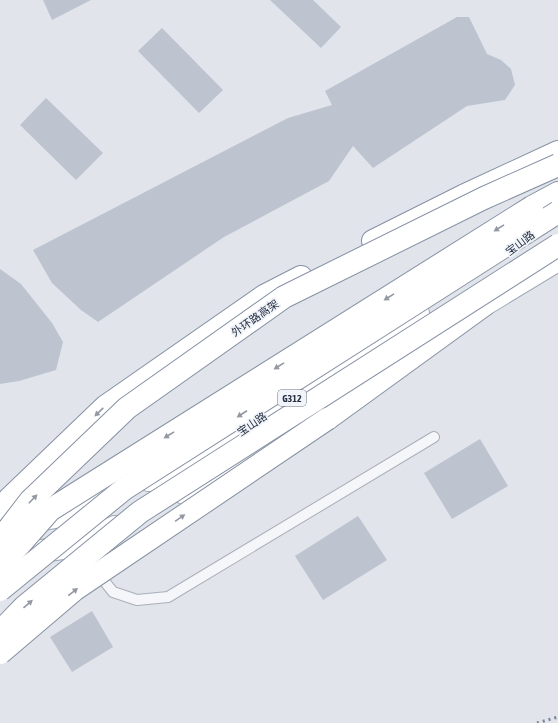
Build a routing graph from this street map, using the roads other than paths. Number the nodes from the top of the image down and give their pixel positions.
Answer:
1 (558, 152) edge
2 (558, 165) edge
3 (558, 193) edge
4 (558, 213) edge
5 (558, 245) edge
6 (558, 260) edge
7 (484, 304) junction
8 (434, 437) dead end
9 (0, 512) edge
10 (66, 515) junction
11 (0, 526) edge
12 (0, 540) edge
13 (76, 546) junction
14 (0, 557) edge
15 (0, 567) edge
16 (0, 590) edge
17 (0, 632) edge
18 (0, 653) edge

1 -> 9 main road, 外环路高架
12 -> 2 main road, 外环路高架, bridge
3 -> 15 main road, bridge
4 - 10 main road, 宝山路 / G312
4 -> 16 main road, bridge
17 -> 5 main road, bridge
6 - 7 main road, G312
7 - 13 main road, G312
18 -> 7 main road, bridge
8 - 13 lane
10 - 11 main road, 宝山路 / G312
10 - 13 lane
13 - 14 main road, G312

